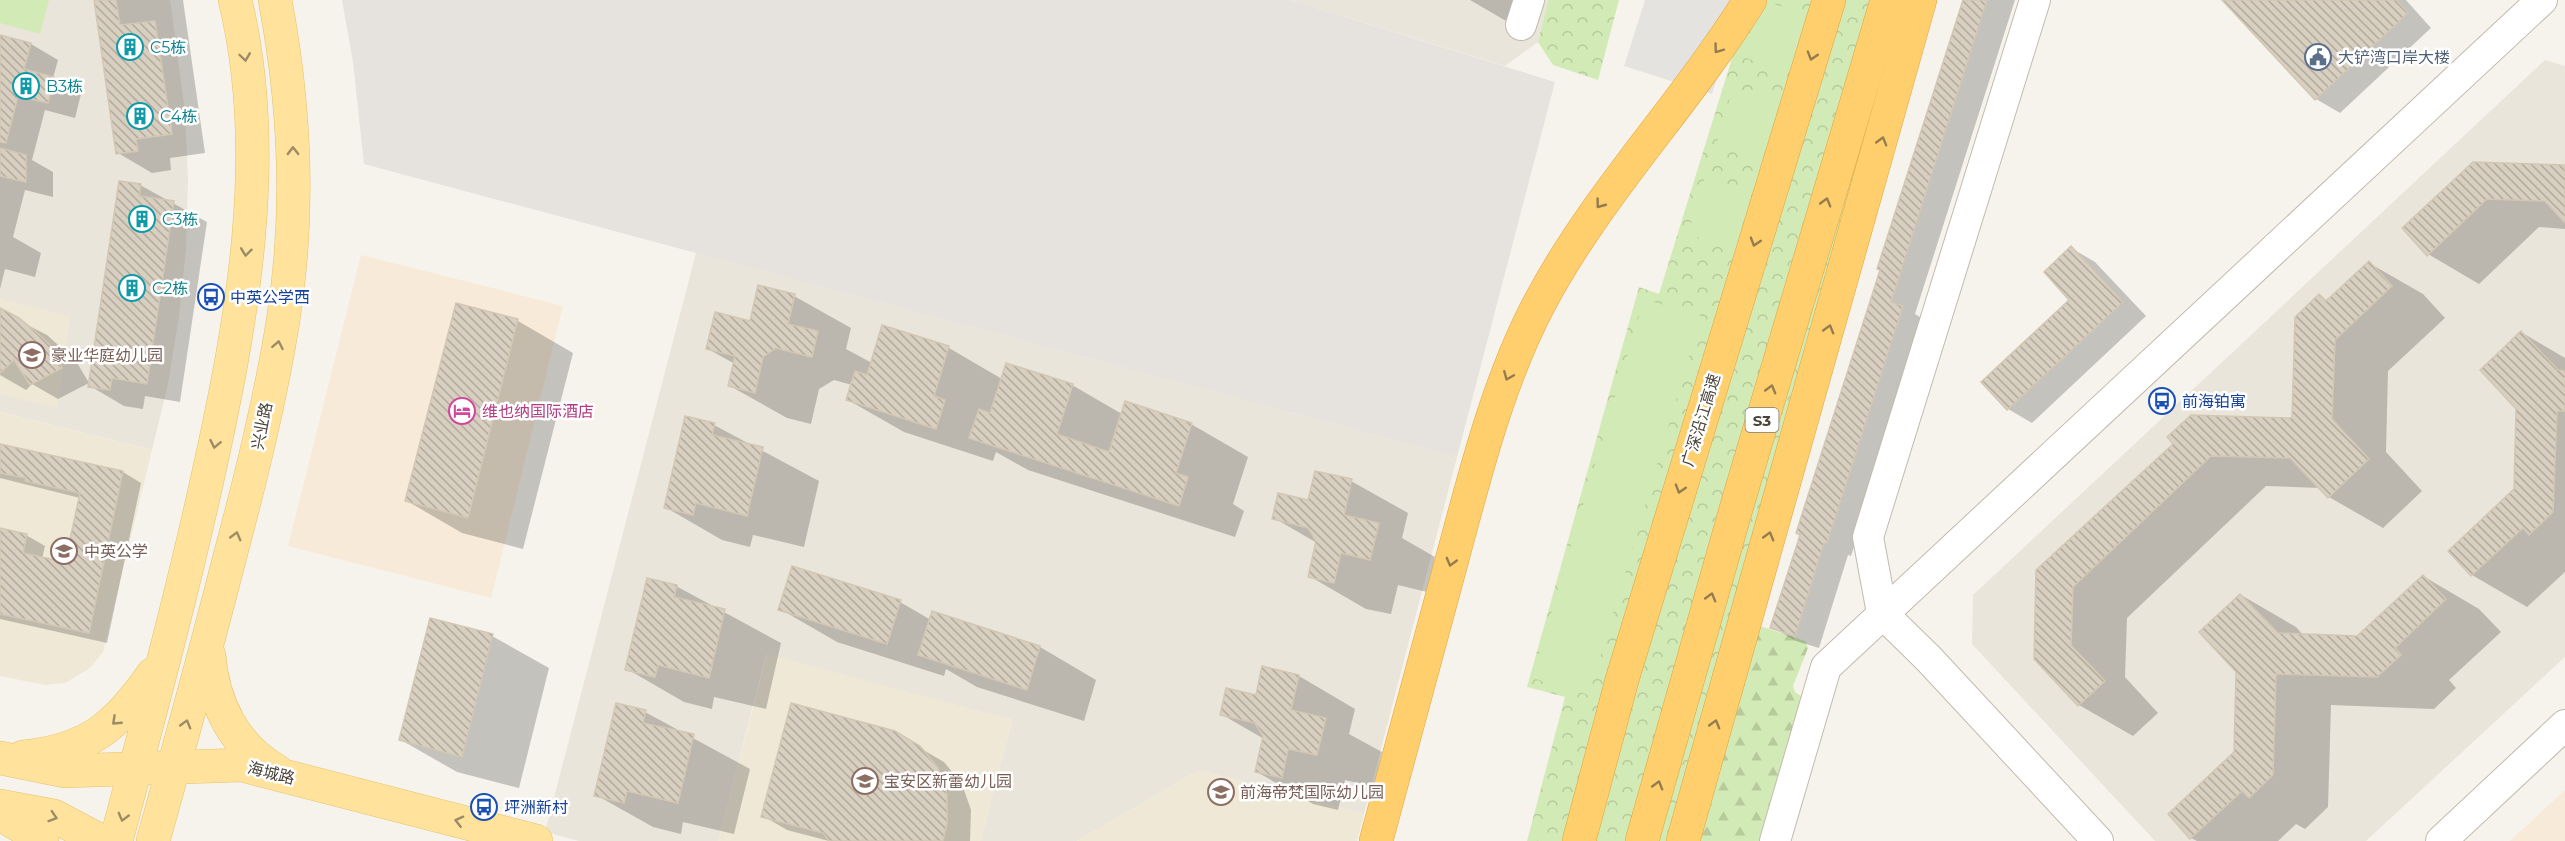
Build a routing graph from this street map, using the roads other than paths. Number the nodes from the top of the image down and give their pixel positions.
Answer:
1 (235, 0) edge
2 (275, 0) edge
3 (1750, 0) edge
4 (1829, 0) edge
5 (1887, 0) edge
6 (1920, 0) edge
7 (2035, 0) edge
8 (2542, 0) edge
9 (1882, 613) junction
10 (210, 634) junction
11 (165, 658) junction
12 (1622, 680) junction
13 (2565, 725) edge
14 (1, 758) edge
15 (174, 767) junction
16 (135, 768) junction
17 (289, 777) junction
18 (0, 806) edge
19 (0, 814) edge
20 (42, 841) edge
21 (101, 841) edge
22 (116, 841) edge
23 (153, 841) edge
24 (536, 841) edge
25 (1376, 841) edge
26 (1567, 841) edge
27 (1579, 841) edge
28 (1642, 841) edge
29 (1683, 841) edge
30 (1775, 841) edge
31 (2098, 841) edge
32 (2441, 841) edge

1 -> 11 main road
10 -> 2 main road, 兴业路
3 -> 25 highway
4 -> 12 highway, 广深沿江高速
28 -> 5 highway, S3
29 -> 6 highway
7 - 9 street
8 - 9 street
9 - 30 street
9 - 31 street
15 -> 10 main road, 兴业路
10 - 17 main road
11 -> 14 main road
11 - 16 main road
12 - 26 highway
12 - 27 highway, 广深沿江高速
13 - 32 street
14 - 16 main road, 海城路
15 - 16 main road, 海城路
15 - 17 main road, 海城路
15 - 23 main road, 兴业路
16 -> 22 main road
24 -> 17 main road, 海城路
18 -> 21 main road
19 - 20 main road

